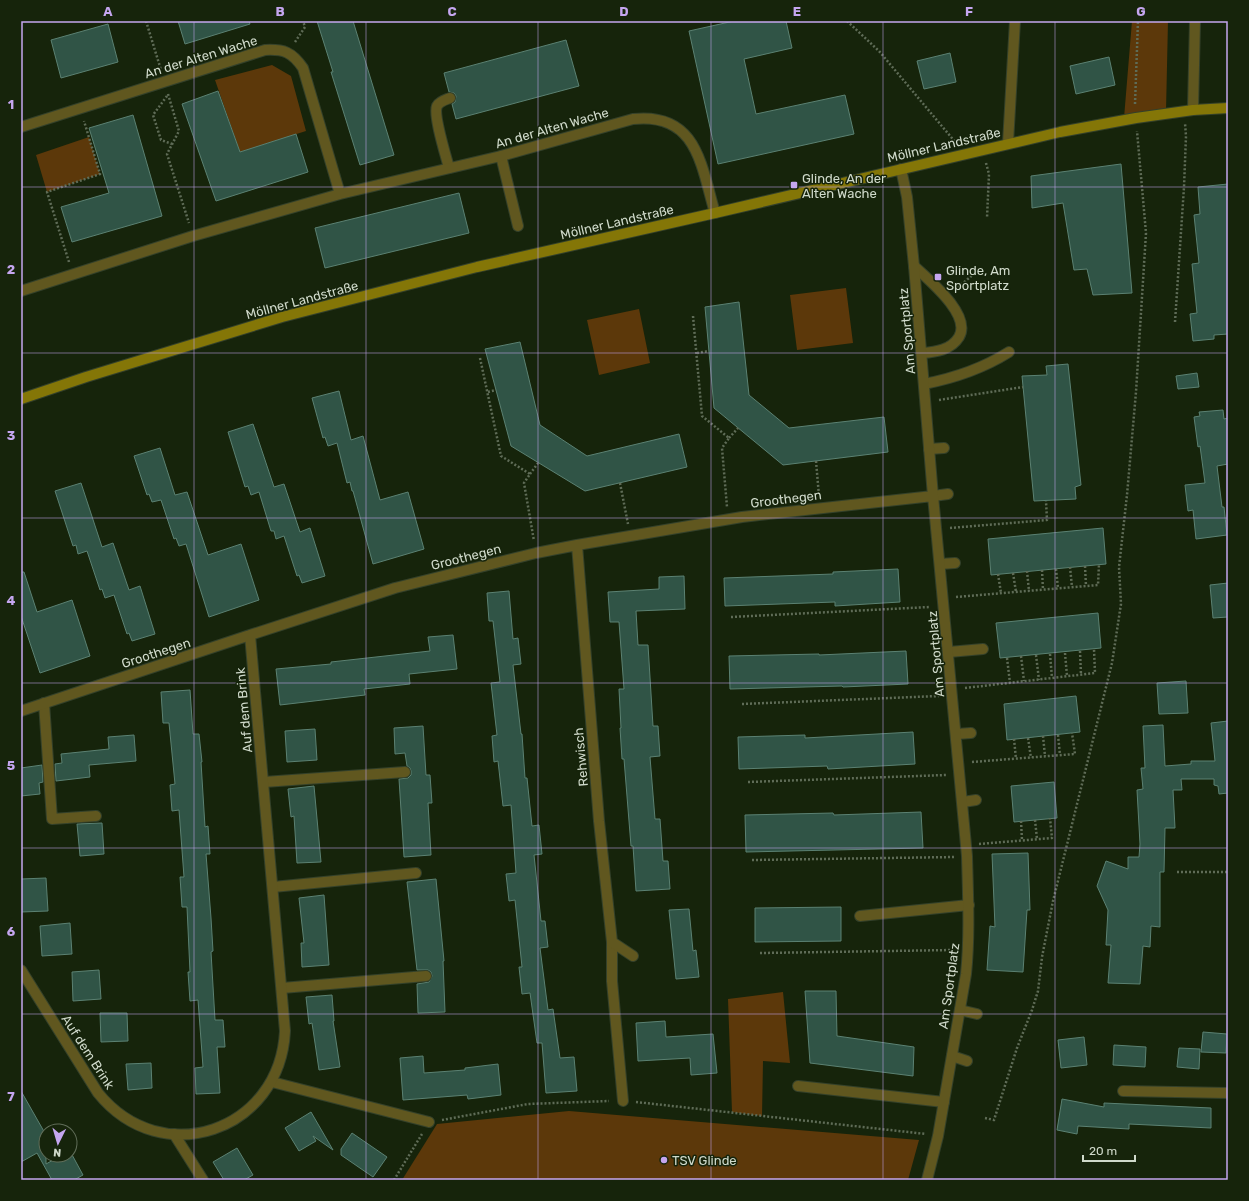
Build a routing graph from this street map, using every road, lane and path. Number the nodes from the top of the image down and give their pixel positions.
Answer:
1 (146, 21) edge
2 (304, 21) edge
3 (847, 21) edge
4 (1015, 21) edge
5 (1138, 21) edge
6 (1195, 21) edge
7 (288, 52) junction
8 (165, 82) junction
9 (168, 94) junction
10 (450, 98) dead end
11 (80, 108) junction
12 (1228, 108) edge
13 (1188, 111) junction
14 (1136, 118) junction
15 (21, 127) edge
16 (1008, 143) junction
17 (172, 144) junction
18 (983, 150) junction
19 (965, 154) junction
20 (501, 156) junction
21 (449, 168) junction
22 (901, 169) junction
23 (340, 194) junction
24 (715, 212) junction
25 (987, 218) dead end
26 (518, 226) dead end
27 (193, 236) junction
28 (914, 266) junction
29 (976, 272) dead end
30 (73, 274) junction
31 (21, 291) edge
32 (945, 297) junction
33 (693, 316) dead end
34 (1175, 322) dead end
35 (709, 351) dead end
36 (697, 352) junction
37 (1009, 352) dead end
38 (922, 353) junction
39 (480, 358) dead end
40 (924, 384) junction
41 (1023, 387) dead end
42 (496, 390) dead end
43 (488, 392) junction
44 (21, 399) edge
45 (926, 402) junction
46 (738, 428) dead end
47 (729, 438) junction
48 (944, 448) dead end
49 (930, 449) junction
50 (816, 461) dead end
51 (538, 463) dead end
52 (530, 474) junction
53 (620, 483) dead end
54 (948, 494) dead end
55 (933, 496) junction
56 (1046, 501) dead end
57 (821, 508) junction
58 (728, 520) junction
59 (937, 529) junction
60 (630, 536) junction
61 (577, 545) junction
62 (536, 553) junction
63 (940, 564) junction
64 (955, 564) dead end
65 (1099, 564) dead end
66 (1085, 566) dead end
67 (1070, 567) dead end
68 (1056, 569) dead end
69 (1042, 570) dead end
70 (1027, 572) dead end
71 (1013, 573) dead end
72 (998, 574) dead end
73 (1086, 586) junction
74 (1072, 587) junction
75 (1058, 588) junction
76 (1043, 590) junction
77 (1029, 591) junction
78 (1016, 592) junction
79 (1001, 593) junction
80 (944, 602) junction
81 (731, 617) dead end
82 (250, 635) junction
83 (983, 649) dead end
84 (1094, 649) dead end
85 (1080, 651) dead end
86 (949, 652) junction
87 (1065, 652) dead end
88 (1050, 654) dead end
89 (1036, 655) dead end
90 (1021, 656) dead end
91 (1007, 658) dead end
92 (1082, 675) junction
93 (1067, 676) junction
94 (1052, 678) junction
95 (1039, 680) junction
96 (1024, 681) junction
97 (1010, 683) junction
98 (953, 692) junction
99 (44, 703) junction
100 (742, 704) dead end
101 (21, 711) edge
102 (971, 733) dead end
103 (1072, 733) dead end
104 (956, 734) junction
105 (1058, 735) dead end
106 (1043, 736) dead end
107 (1028, 738) dead end
108 (1014, 739) dead end
109 (1060, 755) junction
110 (1045, 756) junction
111 (1031, 758) junction
112 (1016, 759) junction
113 (959, 763) junction
114 (405, 772) dead end
115 (960, 775) junction
116 (264, 782) junction
117 (748, 782) dead end
118 (976, 800) dead end
119 (962, 802) junction
120 (96, 816) dead end
121 (1050, 818) dead end
122 (1035, 820) dead end
123 (1021, 821) dead end
124 (1037, 839) junction
125 (1022, 840) junction
126 (966, 845) junction
127 (967, 856) junction
128 (752, 860) dead end
129 (1177, 872) dead end
130 (1228, 872) edge
131 (416, 874) dead end
132 (273, 887) junction
133 (969, 905) junction
134 (860, 916) dead end
135 (612, 942) junction
136 (969, 949) junction
137 (760, 954) dead end
138 (633, 956) dead end
139 (21, 970) edge
140 (426, 976) dead end
141 (282, 988) junction
142 (960, 1010) junction
143 (977, 1014) dead end
144 (952, 1056) junction
145 (967, 1061) dead end
146 (272, 1082) junction
147 (798, 1086) dead end
148 (1123, 1091) dead end
149 (1228, 1093) edge
150 (623, 1101) junction
151 (944, 1102) junction
152 (985, 1118) dead end
153 (430, 1122) junction
154 (174, 1134) junction
155 (938, 1136) junction
156 (203, 1180) edge
157 (394, 1180) edge
158 (927, 1180) edge

1 - 8 path
2 - 7 path
3 - 19 path
4 - 16 street
5 - 14 path
6 - 13 street
7 - 8 street, An der Alten Wache
7 - 23 street
8 - 9 path
8 - 11 street, An der Alten Wache
9 - 17 path
9 - 17 path
10 - 21 street
11 - 15 street, An der Alten Wache
11 - 30 path
12 - 13 main road, Möllner Landstraße
13 - 14 main road, Möllner Landstraße
13 - 34 path
14 - 16 main road, Möllner Landstraße
14 - 152 path
16 - 18 main road, Möllner Landstraße
17 - 27 path
18 - 19 main road, Möllner Landstraße
18 - 25 path
19 - 22 main road, Möllner Landstraße
20 - 21 street, An der Alten Wache
20 - 24 street, An der Alten Wache
20 - 26 street
21 - 23 street, An der Alten Wache
22 - 24 main road, Möllner Landstraße
22 - 28 street, Am Sportplatz
23 - 27 street, An der Alten Wache
24 - 44 main road, Möllner Landstraße
27 - 30 street, An der Alten Wache
28 - 32 street
28 - 38 street, Am Sportplatz
29 - 32 path
30 - 31 street, An der Alten Wache
32 - 38 street
33 - 36 path
35 - 36 path
36 - 47 path
37 - 40 street
38 - 40 street, Am Sportplatz
39 - 43 path
40 - 45 street, Am Sportplatz
41 - 45 path
42 - 43 path
43 - 52 path
45 - 49 street, Am Sportplatz
46 - 47 path
47 - 58 path
48 - 49 street
49 - 55 street, Am Sportplatz
50 - 57 path
51 - 52 path
52 - 62 path
53 - 60 path
54 - 55 street, Groothegen
55 - 57 street, Groothegen
55 - 59 street, Am Sportplatz
56 - 59 path
57 - 58 street, Groothegen
58 - 60 street, Groothegen
59 - 63 street, Am Sportplatz
60 - 61 street, Groothegen
61 - 62 street, Groothegen
61 - 135 street, Rehwisch
62 - 82 street, Groothegen
63 - 64 street
63 - 80 street, Am Sportplatz
65 - 73 path
66 - 73 path
67 - 74 path
68 - 75 path
69 - 76 path
70 - 77 path
71 - 78 path
72 - 79 path
73 - 74 path
74 - 75 path
75 - 76 path
76 - 77 path
77 - 78 path
78 - 79 path
79 - 80 path
80 - 81 path
80 - 86 street, Am Sportplatz
82 - 99 street, Groothegen
82 - 116 street, Auf dem Brink
83 - 86 street
84 - 92 path
85 - 92 path
86 - 98 street, Am Sportplatz
87 - 93 path
88 - 94 path
89 - 95 path
90 - 96 path
91 - 97 path
92 - 93 path
93 - 94 path
94 - 95 path
95 - 96 path
96 - 97 path
97 - 98 path
98 - 100 path
98 - 104 street, Am Sportplatz
99 - 101 street, Groothegen
99 - 120 street
102 - 104 street
103 - 109 path
104 - 113 street, Am Sportplatz
105 - 109 path
106 - 110 path
107 - 111 path
108 - 112 path
109 - 110 path
110 - 111 path
111 - 112 path
112 - 113 path
113 - 115 street, Am Sportplatz
114 - 116 street
115 - 117 path
115 - 119 street, Am Sportplatz
116 - 132 street, Auf dem Brink
118 - 119 street
119 - 126 street, Am Sportplatz
121 - 124 path
122 - 124 path
123 - 125 path
124 - 125 path
125 - 126 path
126 - 127 street, Am Sportplatz
127 - 128 path
127 - 133 street, Am Sportplatz
129 - 130 path
131 - 132 street
132 - 141 street, Auf dem Brink
133 - 134 street
133 - 136 street, Am Sportplatz
135 - 138 street
135 - 150 street, Rehwisch
136 - 137 path
136 - 142 street, Am Sportplatz
139 - 154 street, Auf dem Brink
140 - 141 street
141 - 146 street, Auf dem Brink
142 - 143 street
142 - 144 street, Am Sportplatz
144 - 145 street
144 - 151 street, Am Sportplatz
146 - 153 street
146 - 154 street, Auf dem Brink
147 - 151 street
148 - 149 street
150 - 153 path
150 - 155 path
151 - 155 street, Am Sportplatz
153 - 157 path
154 - 156 street
155 - 158 street, Am Sportplatz

